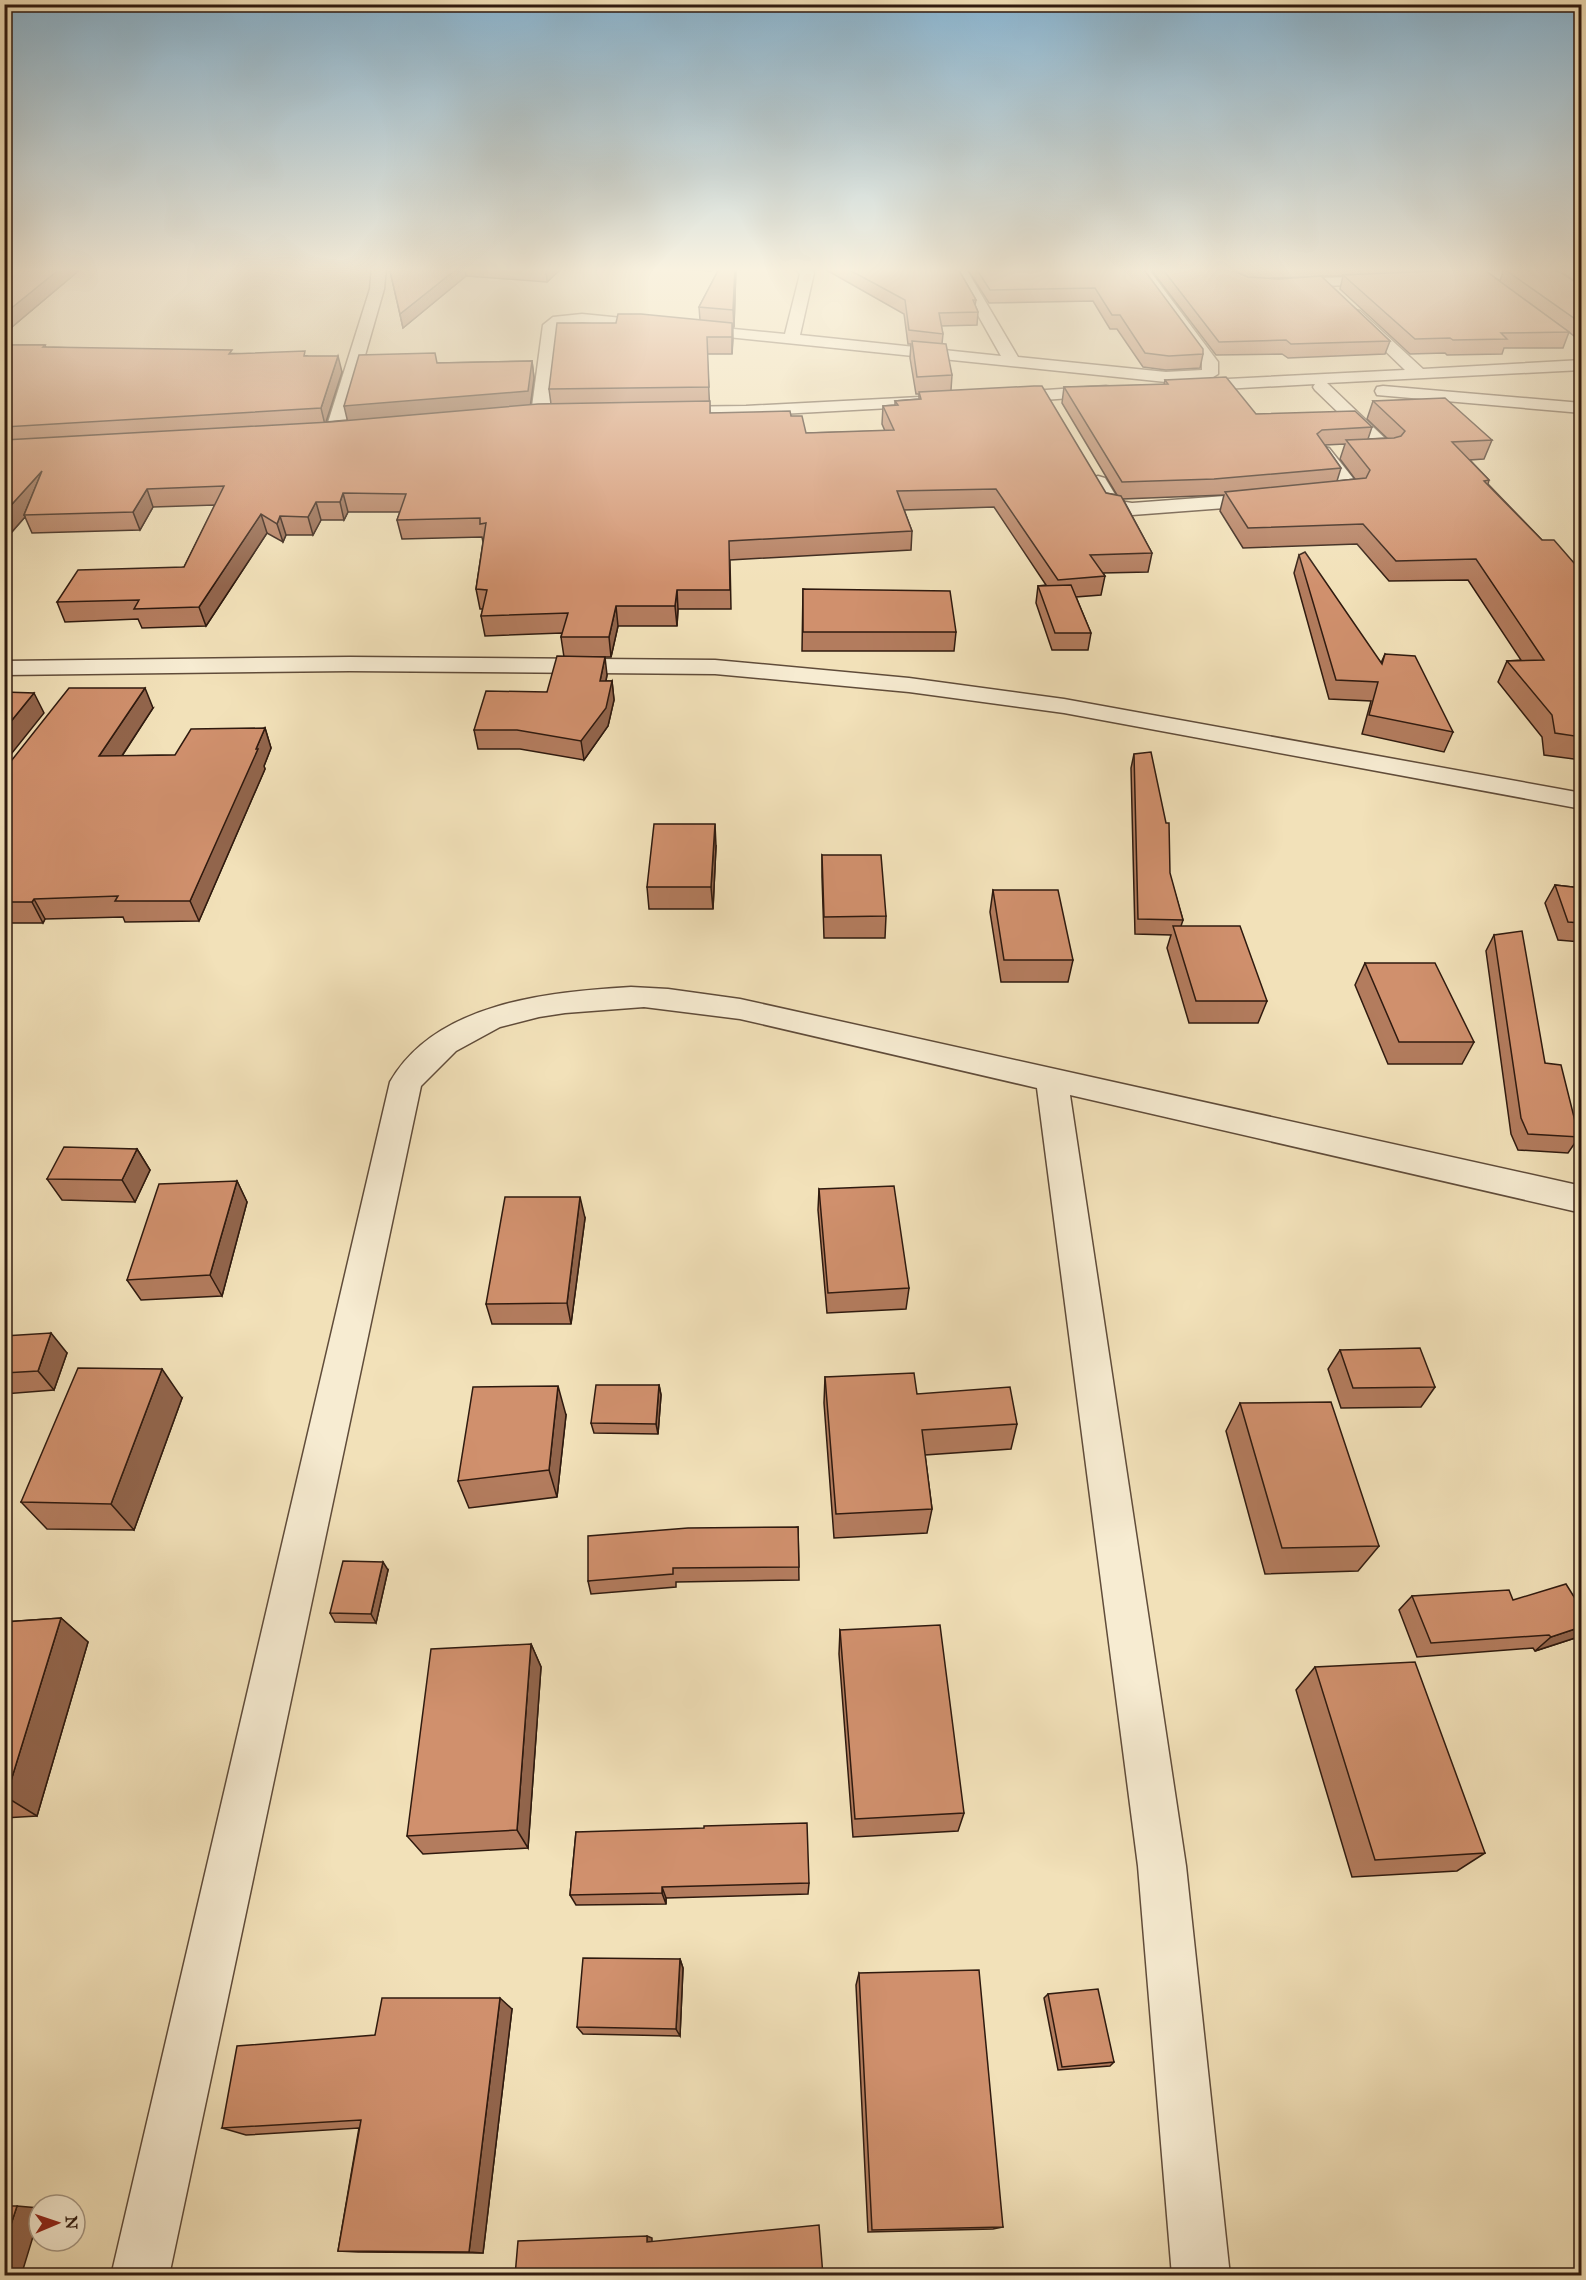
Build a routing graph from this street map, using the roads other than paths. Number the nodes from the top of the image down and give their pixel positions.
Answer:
1 (348, 373) edge
2 (545, 373) edge
3 (1131, 373) edge
4 (1210, 373) edge
5 (1394, 373) edge
6 (1250, 382) junction
7 (1321, 387) junction
8 (1046, 395) junction
9 (989, 398) edge
10 (954, 400) edge
11 (1581, 408) edge
12 (654, 412) edge
13 (540, 415) edge
14 (1058, 415) edge
15 (356, 430) edge
16 (1088, 466) edge
17 (1305, 495) edge
18 (1282, 497) edge
19 (94, 667) junction
20 (4, 668) edge
21 (74, 693) edge
22 (1581, 801) edge
23 (1052, 1080) junction
24 (1581, 1200) edge
25 (140, 2276) edge
26 (1202, 2276) edge

1 - 15 street
2 - 13 street
3 - 4 street
5 - 6 street
6 - 7 street
6 - 8 street
7 - 11 street
7 - 17 street
8 - 9 street
8 - 14 street
10 - 12 street
16 - 18 street
19 - 20 street
19 - 21 street
19 - 22 street
23 - 24 street
23 - 25 street
23 - 26 street

